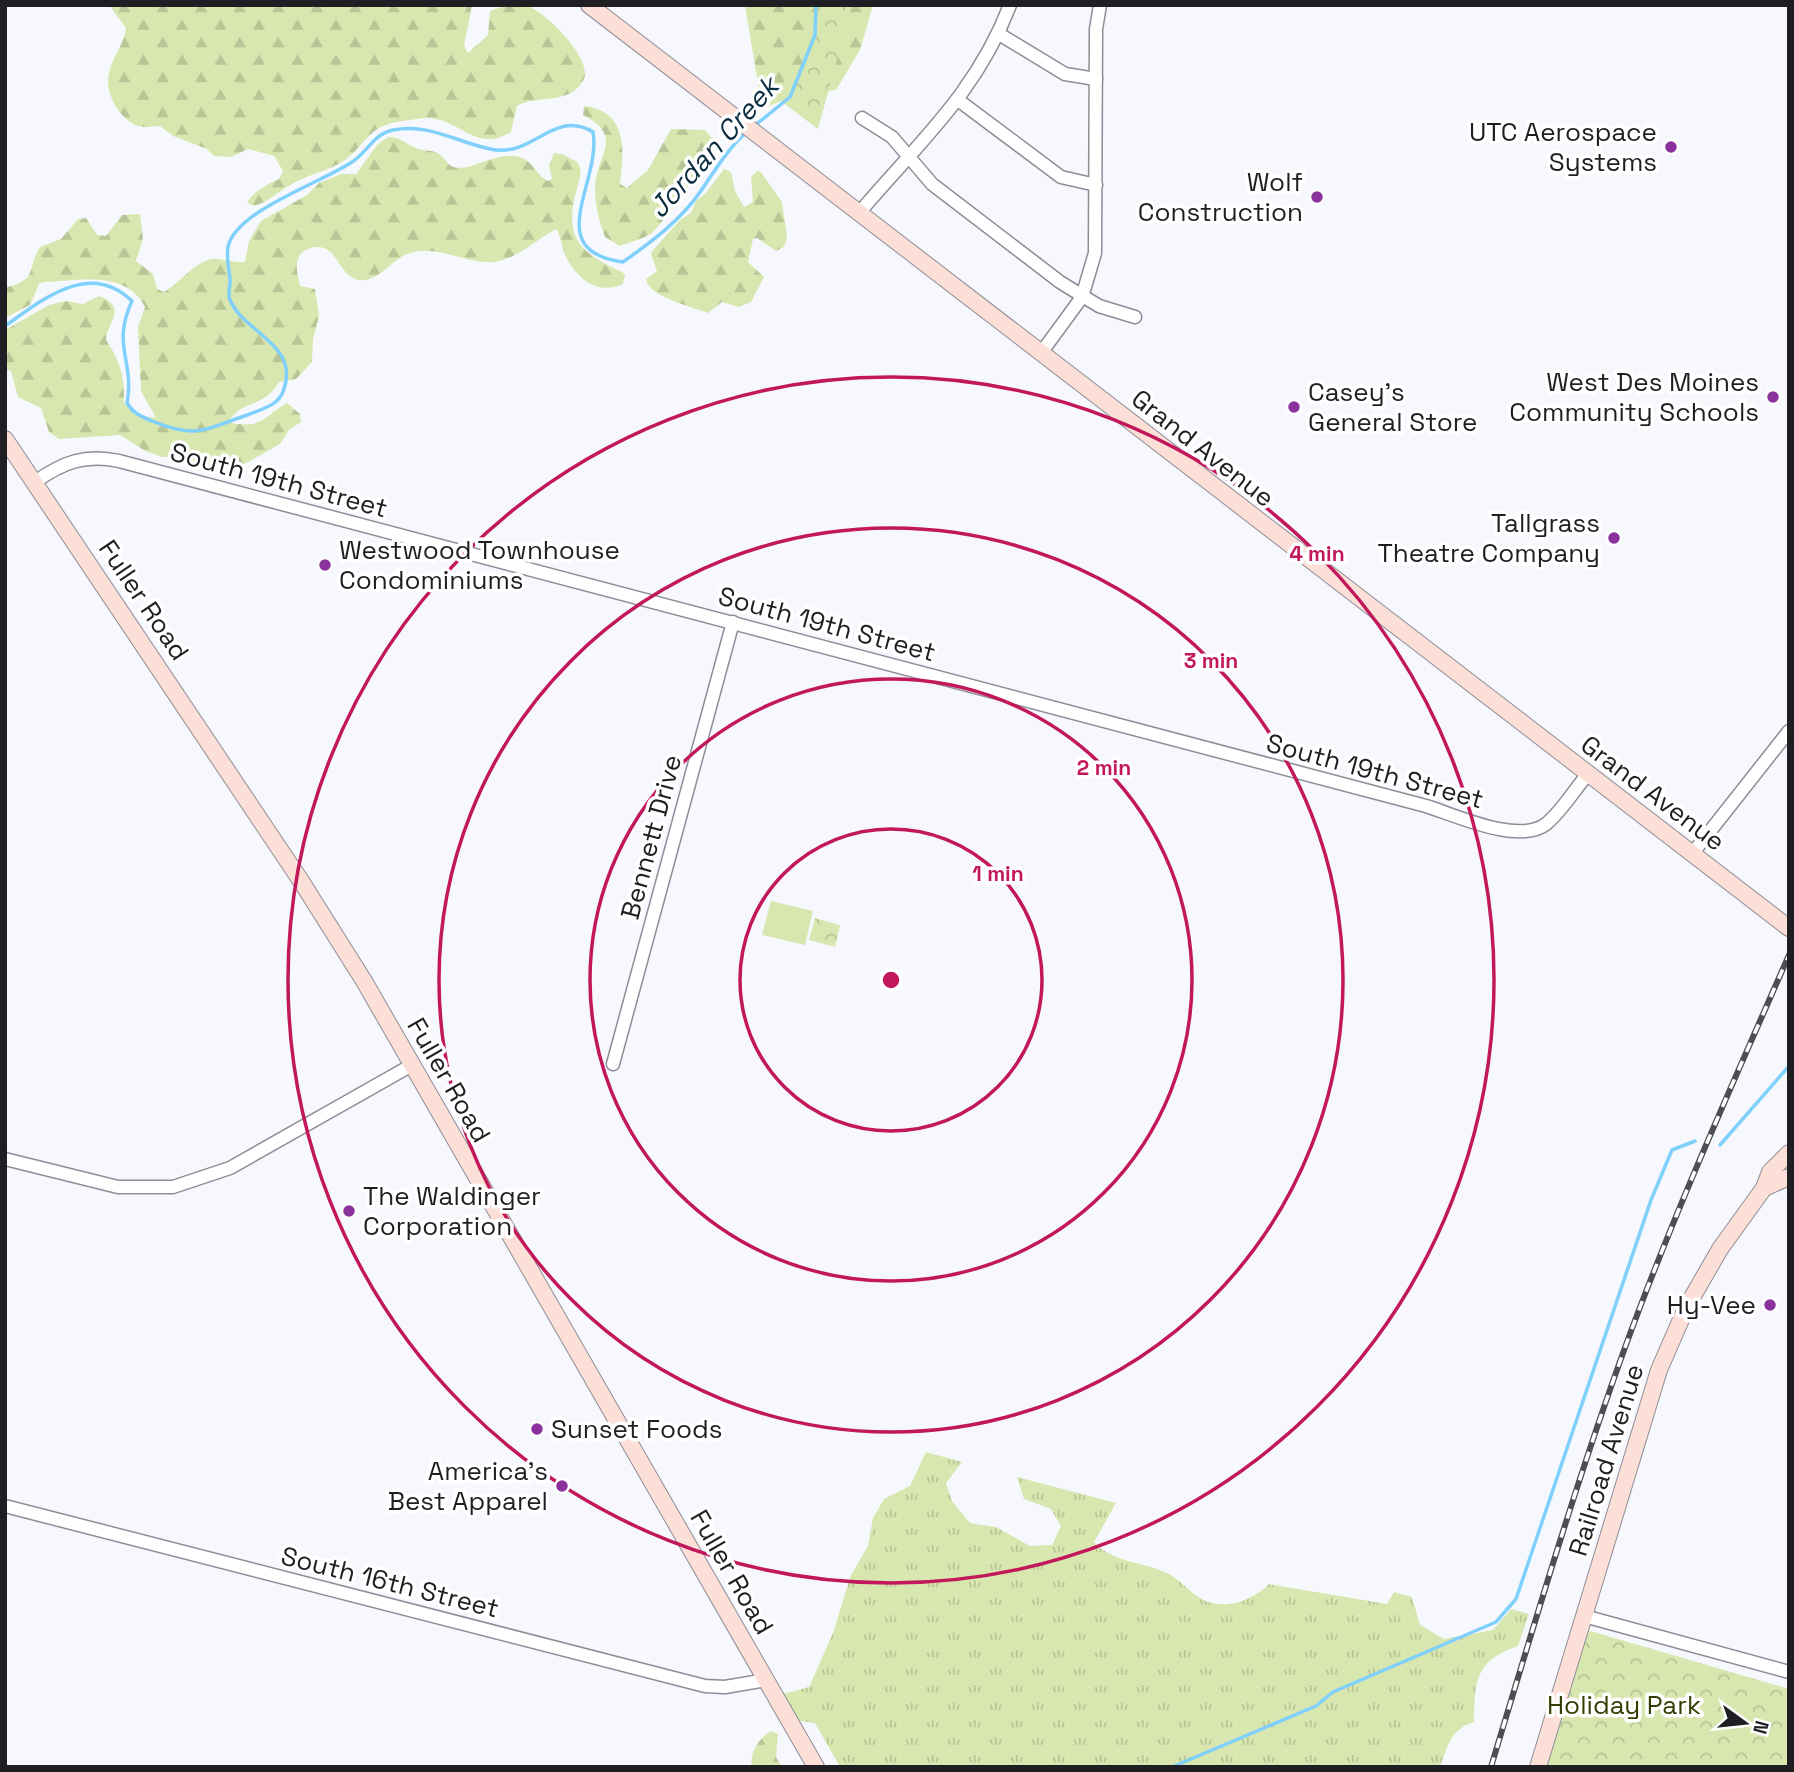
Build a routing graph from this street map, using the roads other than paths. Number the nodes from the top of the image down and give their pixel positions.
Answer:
1 (589, 5) edge
2 (1010, 5) edge
3 (1100, 5) edge
4 (999, 34) junction
5 (1096, 79) junction
6 (958, 100) junction
7 (862, 118) dead end
8 (909, 160) junction
9 (1096, 185) junction
10 (859, 213) junction
11 (1082, 297) junction
12 (1135, 317) dead end
13 (1041, 353) junction
14 (5, 439) edge
15 (36, 482) junction
16 (733, 622) junction
17 (1789, 730) edge
18 (1588, 774) junction
19 (1692, 854) junction
20 (1789, 928) edge
21 (613, 1064) dead end
22 (412, 1065) junction
23 (1789, 1153) edge
24 (5, 1159) edge
25 (1789, 1177) edge
26 (1765, 1188) junction
27 (5, 1506) edge
28 (1584, 1616) junction
29 (1789, 1672) edge
30 (766, 1680) junction
31 (816, 1767) edge
32 (1538, 1767) edge

1 - 10 main road, Grand Avenue
2 - 4 street
3 - 5 street
4 - 5 street
4 - 6 street
5 - 9 street
6 - 8 street
6 - 9 street
7 - 8 street
8 - 10 street
8 - 11 street
9 - 11 street
10 - 13 main road, Grand Avenue
11 - 12 street
11 - 13 street
13 - 18 main road, Grand Avenue
14 - 15 main road, Fuller Road
15 - 16 street, South 19th Street
15 - 22 main road, Fuller Road
16 - 18 street, South 19th Street
16 - 21 street, Bennett Drive
17 - 19 street
18 - 19 main road, Grand Avenue
19 - 20 main road, Grand Avenue
22 - 24 street
22 - 30 main road, Fuller Road
23 - 26 main road, Railroad Avenue
25 - 26 main road, Railroad Avenue
26 - 28 main road, Railroad Avenue
27 - 30 street, South 16th Street
28 - 29 street
28 - 32 main road, Railroad Avenue
30 - 31 main road, Fuller Road

